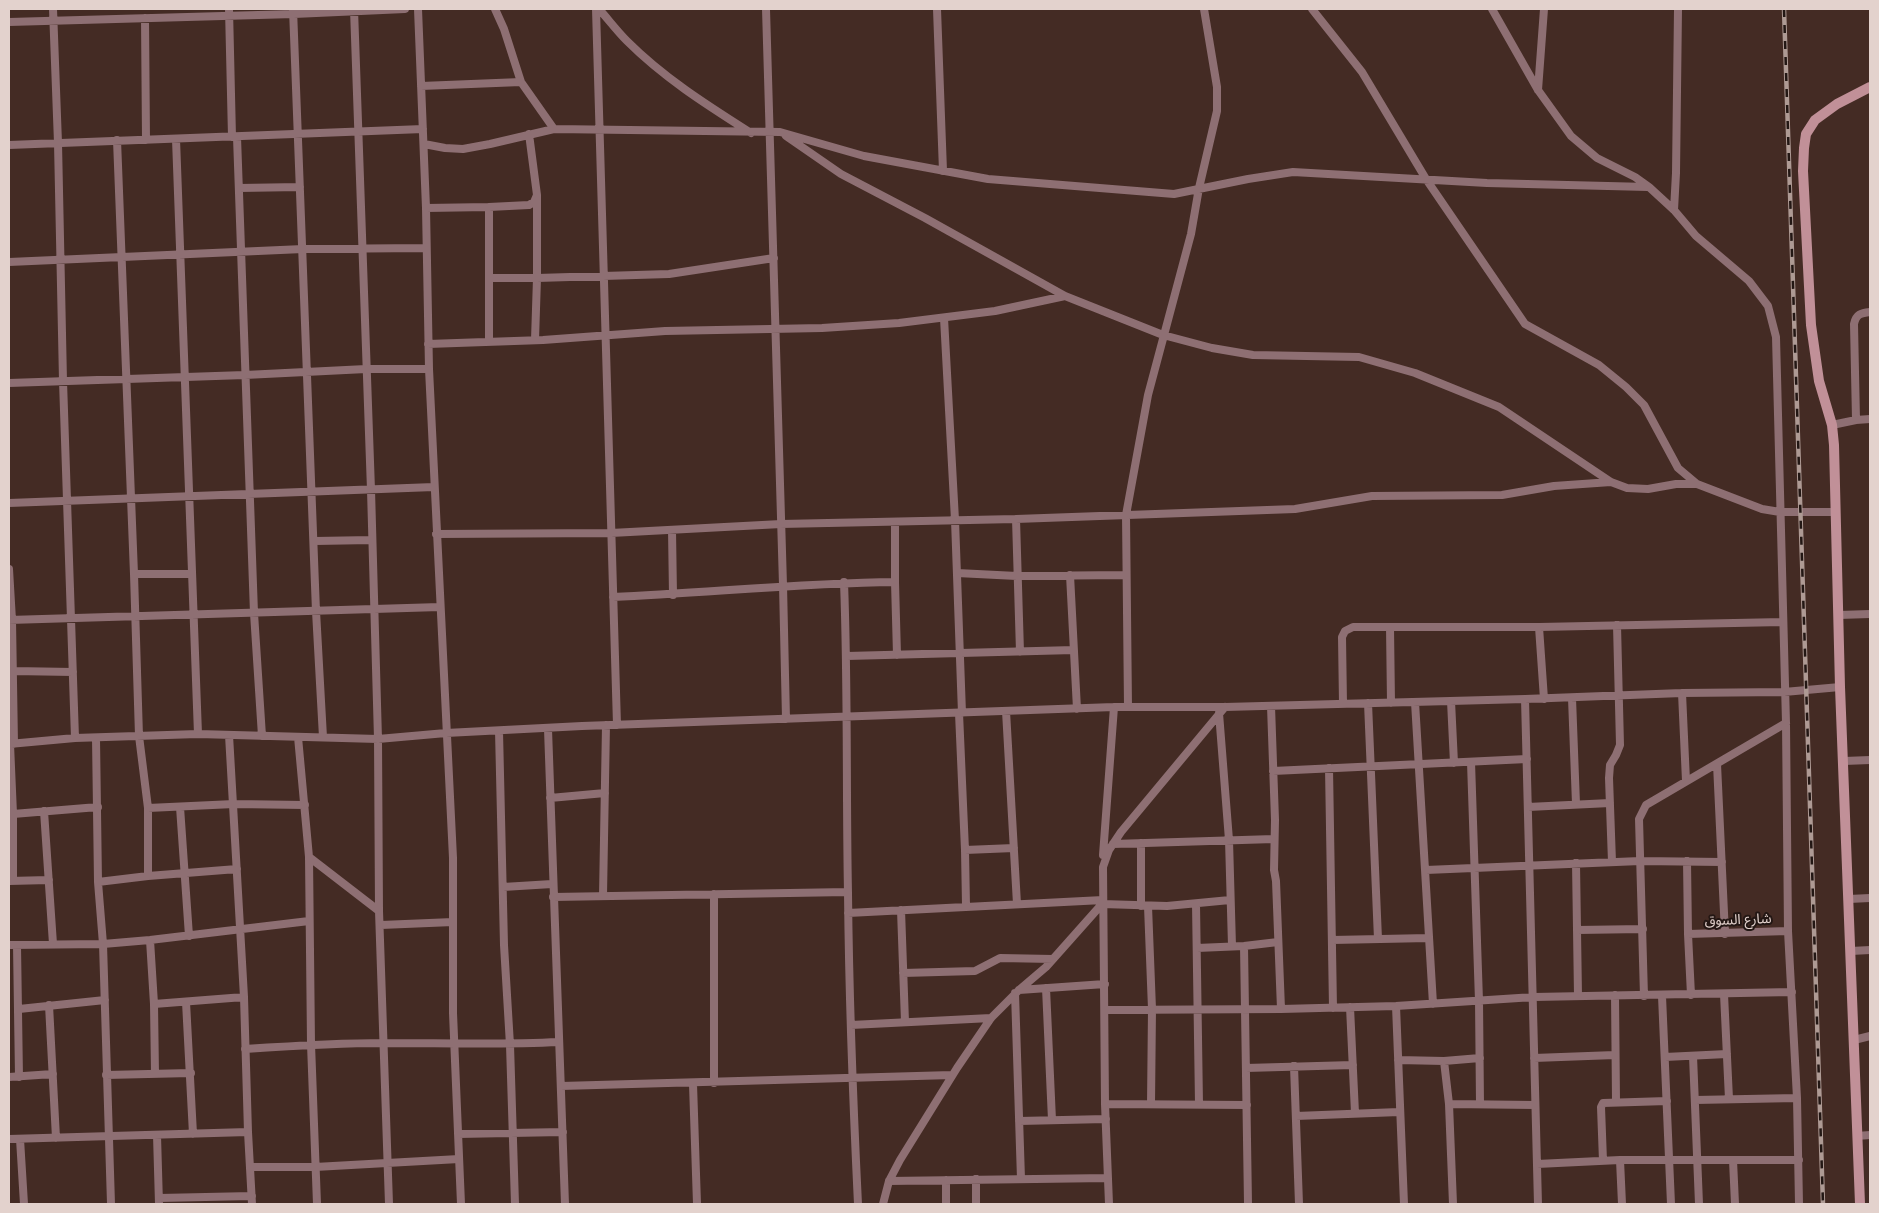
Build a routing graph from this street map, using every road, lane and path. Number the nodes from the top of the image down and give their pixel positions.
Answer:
1 (53, 9) edge
2 (405, 9) edge
3 (418, 9) edge
4 (495, 9) edge
5 (598, 9) edge
6 (766, 9) edge
7 (937, 9) edge
8 (1204, 9) edge
9 (1312, 9) edge
10 (1492, 9) edge
11 (1544, 9) edge
12 (1678, 9) edge
13 (354, 10) edge
14 (294, 11) edge
15 (229, 12) edge
16 (146, 18) junction
17 (53, 20) junction
18 (9, 22) edge
19 (521, 82) junction
20 (421, 86) junction
21 (1870, 87) edge
22 (1538, 90) junction
23 (423, 129) junction
24 (554, 129) junction
25 (359, 130) junction
26 (599, 130) junction
27 (769, 132) junction
28 (780, 132) junction
29 (298, 133) junction
30 (751, 133) junction
31 (529, 134) junction
32 (235, 137) junction
33 (176, 139) junction
34 (116, 140) junction
35 (146, 140) junction
36 (58, 143) junction
37 (424, 144) junction
38 (9, 145) edge
39 (943, 170) junction
40 (1426, 180) junction
41 (300, 187) junction
42 (1650, 187) junction
43 (239, 188) junction
44 (1199, 188) junction
45 (537, 195) junction
46 (489, 207) junction
47 (426, 208) junction
48 (1674, 210) junction
49 (363, 248) junction
50 (426, 248) junction
51 (303, 249) junction
52 (241, 252) junction
53 (181, 254) junction
54 (120, 256) junction
55 (774, 258) junction
56 (61, 260) junction
57 (9, 262) edge
58 (604, 276) junction
59 (490, 278) junction
60 (537, 278) junction
61 (1065, 296) junction
62 (1870, 312) edge
63 (944, 318) junction
64 (776, 329) junction
65 (606, 334) junction
66 (1163, 335) junction
67 (535, 340) junction
68 (489, 342) junction
69 (428, 344) junction
70 (366, 369) junction
71 (429, 369) junction
72 (307, 372) junction
73 (245, 375) junction
74 (184, 376) junction
75 (125, 378) junction
76 (63, 381) junction
77 (9, 383) edge
78 (1870, 419) edge
79 (1856, 420) junction
80 (1832, 425) junction
81 (1611, 482) junction
82 (1697, 484) junction
83 (434, 487) junction
84 (371, 490) junction
85 (313, 493) junction
86 (250, 494) junction
87 (189, 496) junction
88 (130, 500) junction
89 (68, 501) junction
90 (9, 503) edge
91 (1780, 512) junction
92 (1836, 512) junction
93 (1126, 515) junction
94 (1016, 519) junction
95 (955, 520) junction
96 (895, 522) junction
97 (781, 524) junction
98 (672, 530) junction
99 (611, 533) junction
100 (436, 534) junction
101 (372, 540) junction
102 (315, 541) junction
103 (9, 569) edge
104 (957, 573) junction
105 (134, 574) junction
106 (190, 574) junction
107 (1070, 575) junction
108 (1126, 575) junction
109 (1017, 576) junction
110 (844, 582) junction
111 (894, 582) junction
112 (783, 585) junction
113 (673, 595) junction
114 (613, 597) junction
115 (440, 607) junction
116 (374, 608) junction
117 (316, 611) junction
118 (254, 613) junction
119 (1870, 614) edge
120 (192, 615) junction
121 (1839, 615) junction
122 (134, 617) junction
123 (72, 618) junction
124 (10, 620) edge
125 (1783, 622) junction
126 (1617, 625) junction
127 (1390, 627) junction
128 (1538, 627) junction
129 (1074, 650) junction
130 (1020, 652) junction
131 (960, 654) junction
132 (897, 655) junction
133 (847, 656) junction
134 (13, 671) junction
135 (73, 672) junction
136 (1840, 687) junction
137 (1784, 692) junction
138 (1682, 693) junction
139 (1618, 696) junction
140 (1572, 698) junction
141 (1544, 699) junction
142 (1525, 700) junction
143 (1451, 701) junction
144 (1415, 702) junction
145 (1368, 703) junction
146 (1391, 703) junction
147 (1343, 704) junction
148 (1271, 706) junction
149 (1114, 707) junction
150 (1128, 707) junction
151 (1225, 707) junction
152 (1077, 708) junction
153 (1006, 711) junction
154 (960, 713) junction
155 (1219, 714) junction
156 (846, 717) junction
157 (786, 719) junction
158 (1786, 724) junction
159 (606, 725) junction
160 (617, 725) junction
161 (548, 729) junction
162 (500, 730) junction
163 (446, 733) junction
164 (198, 734) junction
165 (229, 735) junction
166 (139, 736) junction
167 (262, 736) junction
168 (298, 737) junction
169 (323, 737) junction
170 (76, 738) junction
171 (96, 738) junction
172 (378, 739) junction
173 (11, 744) edge
174 (1527, 759) junction
175 (1870, 760) edge
176 (1844, 761) junction
177 (1471, 762) junction
178 (1454, 763) junction
179 (1420, 764) junction
180 (1717, 764) junction
181 (1371, 766) junction
182 (1329, 768) junction
183 (1273, 771) junction
184 (1686, 781) junction
185 (605, 793) junction
186 (550, 798) junction
187 (1610, 803) junction
188 (234, 804) junction
189 (1576, 804) junction
190 (305, 805) junction
191 (98, 807) junction
192 (180, 807) junction
193 (1528, 807) junction
194 (148, 808) junction
195 (44, 811) junction
196 (13, 814) junction
197 (1274, 839) junction
198 (1229, 840) junction
199 (1141, 843) junction
200 (11, 844) edge
201 (1113, 844) junction
202 (1014, 848) junction
203 (965, 850) junction
204 (309, 857) junction
205 (1640, 861) junction
206 (1687, 861) junction
207 (1612, 862) junction
208 (1722, 862) junction
209 (1576, 863) junction
210 (1530, 865) junction
211 (1103, 867) junction
212 (1475, 868) junction
213 (237, 869) junction
214 (1426, 870) junction
215 (184, 873) junction
216 (148, 876) junction
217 (48, 880) junction
218 (11, 881) edge
219 (98, 882) junction
220 (552, 884) junction
221 (503, 887) junction
222 (848, 892) junction
223 (714, 894) junction
224 (603, 896) junction
225 (553, 897) junction
226 (1849, 898) junction
227 (1870, 898) edge
228 (1230, 900) junction
229 (1102, 902) junction
230 (1017, 904) junction
231 (1196, 904) junction
232 (966, 906) junction
233 (1144, 906) junction
234 (901, 910) junction
235 (379, 911) junction
236 (848, 913) junction
237 (309, 921) junction
238 (453, 922) junction
239 (381, 925) junction
240 (239, 929) junction
241 (1643, 929) junction
242 (1577, 930) junction
243 (1788, 931) junction
244 (1688, 934) junction
245 (1725, 934) junction
246 (189, 936) junction
247 (1429, 938) junction
248 (1378, 939) junction
249 (150, 940) junction
250 (1332, 940) junction
251 (1278, 942) junction
252 (53, 944) junction
253 (103, 944) junction
254 (13, 945) edge
255 (1232, 946) junction
256 (1244, 946) junction
257 (1197, 948) junction
258 (1870, 950) edge
259 (1851, 951) junction
260 (1053, 959) junction
261 (903, 973) junction
262 (1105, 984) junction
263 (1046, 988) junction
264 (1017, 992) junction
265 (1792, 992) junction
266 (1724, 994) junction
267 (1615, 995) junction
268 (1691, 995) junction
269 (244, 996) junction
270 (1578, 996) junction
271 (1644, 996) junction
272 (1662, 996) junction
273 (1534, 997) junction
274 (104, 1000) junction
275 (1479, 1001) junction
276 (186, 1002) junction
277 (154, 1004) junction
278 (1433, 1004) junction
279 (49, 1005) junction
280 (1396, 1006) junction
281 (1350, 1007) junction
282 (1334, 1008) junction
283 (19, 1009) junction
284 (1152, 1009) junction
285 (1281, 1009) junction
286 (1105, 1010) junction
287 (1197, 1010) junction
288 (1245, 1010) junction
289 (991, 1018) junction
290 (905, 1022) junction
291 (851, 1025) junction
292 (1870, 1036) edge
293 (1854, 1040) junction
294 (559, 1042) junction
295 (384, 1043) junction
296 (311, 1044) junction
297 (454, 1045) junction
298 (510, 1045) junction
299 (245, 1049) junction
300 (1727, 1054) junction
301 (1615, 1055) junction
302 (1693, 1056) junction
303 (1665, 1057) junction
304 (1480, 1058) junction
305 (1534, 1058) junction
306 (1398, 1060) junction
307 (1444, 1061) junction
308 (1353, 1065) junction
309 (1294, 1066) junction
310 (1246, 1068) junction
311 (191, 1073) junction
312 (53, 1074) junction
313 (155, 1074) junction
314 (106, 1075) junction
315 (952, 1076) junction
316 (9, 1077) edge
317 (19, 1077) junction
318 (852, 1079) junction
319 (714, 1083) junction
320 (693, 1084) junction
321 (561, 1086) junction
322 (1796, 1098) junction
323 (1729, 1099) junction
324 (1695, 1100) junction
325 (1616, 1101) junction
326 (1668, 1101) junction
327 (1105, 1104) junction
328 (1151, 1104) junction
329 (1199, 1104) junction
330 (1449, 1104) junction
331 (1480, 1104) junction
332 (1535, 1104) junction
333 (1246, 1105) junction
334 (1399, 1112) junction
335 (1355, 1113) junction
336 (1296, 1116) junction
337 (1106, 1119) junction
338 (1052, 1120) junction
339 (1019, 1121) junction
340 (248, 1132) junction
341 (563, 1132) junction
342 (513, 1133) junction
343 (193, 1134) junction
344 (458, 1134) junction
345 (157, 1135) junction
346 (1870, 1135) edge
347 (1857, 1136) junction
348 (108, 1137) junction
349 (56, 1138) junction
350 (9, 1139) edge
351 (20, 1139) junction
352 (459, 1159) junction
353 (1620, 1160) junction
354 (1670, 1160) junction
355 (1698, 1160) junction
356 (1734, 1160) junction
357 (1799, 1160) junction
358 (1602, 1161) junction
359 (387, 1163) junction
360 (1537, 1164) junction
361 (251, 1166) junction
362 (315, 1167) junction
363 (1108, 1178) junction
364 (976, 1179) junction
365 (1021, 1179) junction
366 (946, 1180) junction
367 (889, 1181) junction
368 (252, 1196) junction
369 (194, 1200) edge
370 (159, 1201) edge
371 (24, 1204) edge
372 (111, 1204) edge
373 (252, 1204) edge
374 (317, 1204) edge
375 (389, 1204) edge
376 (461, 1204) edge
377 (515, 1204) edge
378 (565, 1204) edge
379 (696, 1204) edge
380 (858, 1204) edge
381 (883, 1204) edge
382 (946, 1204) edge
383 (976, 1204) edge
384 (1109, 1204) edge
385 (1248, 1204) edge
386 (1299, 1204) edge
387 (1404, 1204) edge
388 (1453, 1204) edge
389 (1538, 1204) edge
390 (1622, 1204) edge
391 (1671, 1204) edge
392 (1699, 1204) edge
393 (1735, 1204) edge
394 (1799, 1204) edge
395 (1860, 1204) edge

1 - 17 street
2 - 13 street
3 - 20 street
4 - 19 street
5 - 26 street
5 - 30 street
6 - 27 street
7 - 39 street
8 - 44 street
9 - 40 street
10 - 22 street
11 - 22 street
12 - 48 street
13 - 14 street
13 - 25 street
14 - 15 street
14 - 29 street
15 - 16 street
15 - 32 street
16 - 17 street
16 - 35 street
17 - 18 street
17 - 36 street
19 - 20 street
19 - 24 street
20 - 23 street
21 - 80 street
22 - 42 street
23 - 25 street
23 - 37 street
24 - 26 street
24 - 31 street
25 - 29 street
25 - 49 street
26 - 30 street
26 - 58 street
27 - 28 street
27 - 30 street
27 - 55 street
28 - 39 street
28 - 61 street
29 - 32 street
29 - 41 street
31 - 37 street
31 - 45 street
32 - 33 street
32 - 43 street
33 - 35 street
33 - 53 street
34 - 35 street
34 - 36 street
34 - 54 street
36 - 38 street
36 - 56 street
37 - 47 street
39 - 44 street
40 - 42 street
40 - 44 street
40 - 82 street
41 - 43 street
41 - 51 street
42 - 48 street
43 - 52 street
44 - 66 street
45 - 46 street
45 - 60 street
46 - 47 street
46 - 59 street
47 - 50 street
48 - 91 street
49 - 50 street
49 - 51 street
49 - 70 street
50 - 69 street
51 - 52 street
51 - 72 street
52 - 53 street
52 - 73 street
53 - 54 street
53 - 74 street
54 - 56 street
54 - 75 street
55 - 58 street
55 - 64 street
56 - 57 street
56 - 76 street
58 - 60 street
58 - 65 street
59 - 60 street
59 - 68 street
60 - 67 street
61 - 63 street
61 - 66 street
62 - 79 street
63 - 64 street
63 - 95 street
64 - 65 street
64 - 97 street
65 - 67 street
65 - 99 street
66 - 81 street
66 - 93 street
67 - 68 street
68 - 69 street
69 - 71 street
70 - 71 street
70 - 72 street
70 - 84 street
71 - 83 street
72 - 73 street
72 - 85 street
73 - 74 street
73 - 86 street
74 - 75 street
74 - 87 street
75 - 76 street
75 - 88 street
76 - 77 street
76 - 89 street
78 - 79 street
79 - 80 street
80 - 92 street
81 - 82 street
81 - 93 street
82 - 91 street
83 - 84 street
83 - 100 street
84 - 85 street
84 - 101 street
85 - 86 street
85 - 102 street
86 - 87 street
86 - 118 street
87 - 88 street
87 - 106 street
88 - 89 street
88 - 105 street
89 - 90 street
89 - 123 street
91 - 92 street
91 - 125 street
92 - 121 street
93 - 94 street
93 - 108 street
94 - 95 street
94 - 109 street
95 - 96 street
95 - 104 street
96 - 97 street
96 - 111 street
97 - 98 street
97 - 112 street
98 - 99 street
98 - 113 street
99 - 100 street
99 - 114 street
100 - 115 street
101 - 102 street
101 - 116 street
102 - 117 street
103 - 124 street
104 - 109 street
104 - 131 street
105 - 106 street
105 - 122 street
106 - 120 street
107 - 108 street
107 - 109 street
107 - 129 street
108 - 150 street
109 - 130 street
110 - 111 street
110 - 112 street
110 - 133 street
111 - 132 street
112 - 113 street
112 - 157 street
113 - 114 street
114 - 160 street
115 - 116 street
115 - 163 street
116 - 117 street
116 - 172 street
117 - 118 street
117 - 169 street
118 - 120 street
118 - 167 street
119 - 121 street
120 - 122 street
120 - 164 street
121 - 136 street
122 - 123 street
122 - 166 street
123 - 124 street
123 - 135 street
124 - 134 street
125 - 126 street
125 - 137 street
126 - 128 street
126 - 139 street
127 - 128 street
127 - 146 street
127 - 147 street
128 - 141 street
129 - 130 street
129 - 152 street
130 - 131 street
131 - 132 street
131 - 154 street
132 - 133 street
133 - 156 street
134 - 135 street
134 - 173 street
135 - 170 street
136 - 137 street
136 - 176 street
137 - 138 street
137 - 158 street
138 - 139 street
138 - 184 street
139 - 140 street
139 - 187 street
140 - 141 street
140 - 189 street
141 - 142 street
142 - 143 street
142 - 174 street
143 - 144 street
143 - 178 street
144 - 146 street
144 - 179 street
145 - 146 street
145 - 147 street
145 - 181 street
147 - 148 street
148 - 151 street
148 - 183 street
149 - 150 street
149 - 152 street
149 - 211 street
150 - 151 street
151 - 155 street
152 - 153 street
153 - 154 street
153 - 202 street
154 - 156 street
154 - 203 street
155 - 198 street
155 - 201 street
156 - 157 street
156 - 222 street
157 - 160 street
158 - 180 street
158 - 243 street
159 - 160 street
159 - 161 street
159 - 185 street
161 - 162 street
161 - 186 street
162 - 163 street
162 - 221 street
163 - 172 street
163 - 238 street
164 - 165 street
164 - 166 street
165 - 167 street
165 - 188 street
166 - 171 street
166 - 194 street
167 - 168 street
168 - 169 street
168 - 190 street
169 - 172 street
170 - 171 street
170 - 173 street
171 - 191 street
172 - 235 street
173 - 196 street
174 - 177 street
174 - 193 street
175 - 176 street
176 - 226 street
177 - 178 street
177 - 212 street
178 - 179 street
179 - 181 street
179 - 214 street
180 - 184 street
180 - 208 street
181 - 182 street
181 - 248 street
182 - 183 street
182 - 250 street
183 - 197 street
184 - 205 street
185 - 186 street
185 - 224 street
186 - 220 street
187 - 189 street
187 - 207 street
188 - 190 street
188 - 192 street
188 - 213 street
189 - 193 street
190 - 204 street
191 - 195 street
191 - 219 street
192 - 194 street
192 - 215 street
193 - 210 street
194 - 216 street
195 - 196 street
195 - 217 street
196 - 200 street
197 - 198 street
197 - 251 street
198 - 199 street
198 - 228 street
199 - 201 street
199 - 233 street
200 - 218 street
201 - 211 street
202 - 203 street
202 - 230 street
203 - 232 street
204 - 235 street
204 - 237 street
205 - 206 street
205 - 207 street
205 - 241 street
206 - 208 street
206 - 244 street
207 - 209 street
208 - 245 street
209 - 210 street
209 - 242 street
210 - 212 street
210 - 273 street
211 - 229 street
212 - 214 street
212 - 275 street
213 - 215 street
213 - 240 street
214 - 247 street
215 - 216 street
215 - 246 street
216 - 219 street
217 - 218 street
217 - 252 street
219 - 253 street
220 - 221 street
220 - 225 street
221 - 298 street
222 - 223 street
222 - 236 street
223 - 224 street
223 - 319 street
224 - 225 street
225 - 294 street
226 - 227 street
226 - 259 street
228 - 231 street
228 - 255 street
229 - 230 street
229 - 233 street
229 - 260 street
229 - 262 street
230 - 232 street
231 - 233 street
231 - 257 street
232 - 234 street
233 - 284 street
234 - 236 street
234 - 261 street
235 - 239 street
236 - 291 street
237 - 240 street
237 - 296 street
238 - 239 street
238 - 297 street
239 - 295 street
240 - 246 street
240 - 269 street
241 - 242 street
241 - 271 street
242 - 270 street
243 - 245 street, شارع السوق
243 - 265 street
244 - 245 street, شارع السوق
244 - 268 street
246 - 249 street
247 - 248 street
247 - 278 street
248 - 250 street
249 - 253 street
249 - 277 street
250 - 282 street
251 - 256 street
251 - 285 street
252 - 253 street
252 - 254 street
253 - 274 street
254 - 283 street
255 - 256 street
255 - 257 street
256 - 288 street
257 - 287 street
258 - 259 street
259 - 293 street
260 - 261 street
260 - 264 street
261 - 290 street
262 - 263 street
262 - 286 street
263 - 264 street
263 - 338 street
264 - 289 street
264 - 339 street
265 - 266 street
265 - 322 street
266 - 268 street
266 - 300 street
267 - 270 street
267 - 271 street
267 - 301 street
268 - 272 street
269 - 276 street
269 - 299 street
270 - 273 street
271 - 272 street
272 - 303 street
273 - 275 street
273 - 305 street
274 - 279 street
274 - 314 street
275 - 278 street
275 - 304 street
276 - 277 street
276 - 311 street
277 - 313 street
278 - 280 street
279 - 283 street
279 - 312 street
280 - 281 street
280 - 306 street
281 - 282 street
281 - 308 street
282 - 285 street
283 - 317 street
284 - 286 street
284 - 287 street
284 - 328 street
285 - 288 street
286 - 327 street
287 - 288 street
287 - 329 street
288 - 310 street
289 - 290 street
289 - 315 street
290 - 291 street
291 - 318 street
292 - 293 street
293 - 347 street
294 - 298 street
294 - 321 street
295 - 296 street
295 - 297 street
295 - 359 street
296 - 299 street
296 - 362 street
297 - 298 street
297 - 344 street
298 - 342 street
299 - 340 street
300 - 302 street
300 - 323 street
301 - 305 street
301 - 325 street
302 - 303 street
302 - 324 street
303 - 326 street
304 - 307 street
304 - 331 street
305 - 332 street
306 - 307 street
306 - 334 street
307 - 330 street
308 - 309 street
308 - 335 street
309 - 310 street
309 - 336 street
310 - 333 street
311 - 313 street
311 - 343 street
312 - 317 street
312 - 349 street
313 - 314 street
314 - 348 street
315 - 318 street
315 - 367 street
316 - 317 street
318 - 319 street
318 - 380 street
319 - 320 street
320 - 321 street
320 - 379 street
321 - 341 street
322 - 323 street
322 - 357 street
323 - 324 street
324 - 355 street
325 - 326 street
325 - 358 street
326 - 354 street
327 - 328 street
327 - 337 street
328 - 329 street
329 - 333 street
330 - 331 street
330 - 388 street
331 - 332 street
332 - 360 street
333 - 385 street
334 - 335 street
334 - 387 street
335 - 336 street
336 - 386 street
337 - 338 street
337 - 363 street
338 - 339 street
339 - 365 street
340 - 343 street
340 - 361 street
341 - 342 street
341 - 378 street
342 - 344 street
342 - 377 street
343 - 345 street
344 - 352 street
345 - 348 street
345 - 370 street
346 - 347 street
347 - 395 street
348 - 349 street
348 - 372 street
349 - 351 street
350 - 351 street
351 - 371 street
352 - 359 street
352 - 376 street
353 - 354 street
353 - 358 street
353 - 390 street
354 - 355 street
354 - 391 street
355 - 356 street
355 - 392 street
356 - 357 street
356 - 393 street
357 - 394 street
358 - 360 street
359 - 362 street
359 - 375 street
360 - 389 street
361 - 362 street
361 - 368 street
362 - 374 street
363 - 365 street
363 - 384 street
364 - 365 street
364 - 366 street
364 - 383 street
366 - 367 street
366 - 382 street
367 - 381 street
368 - 369 street
368 - 373 street
369 - 370 street

